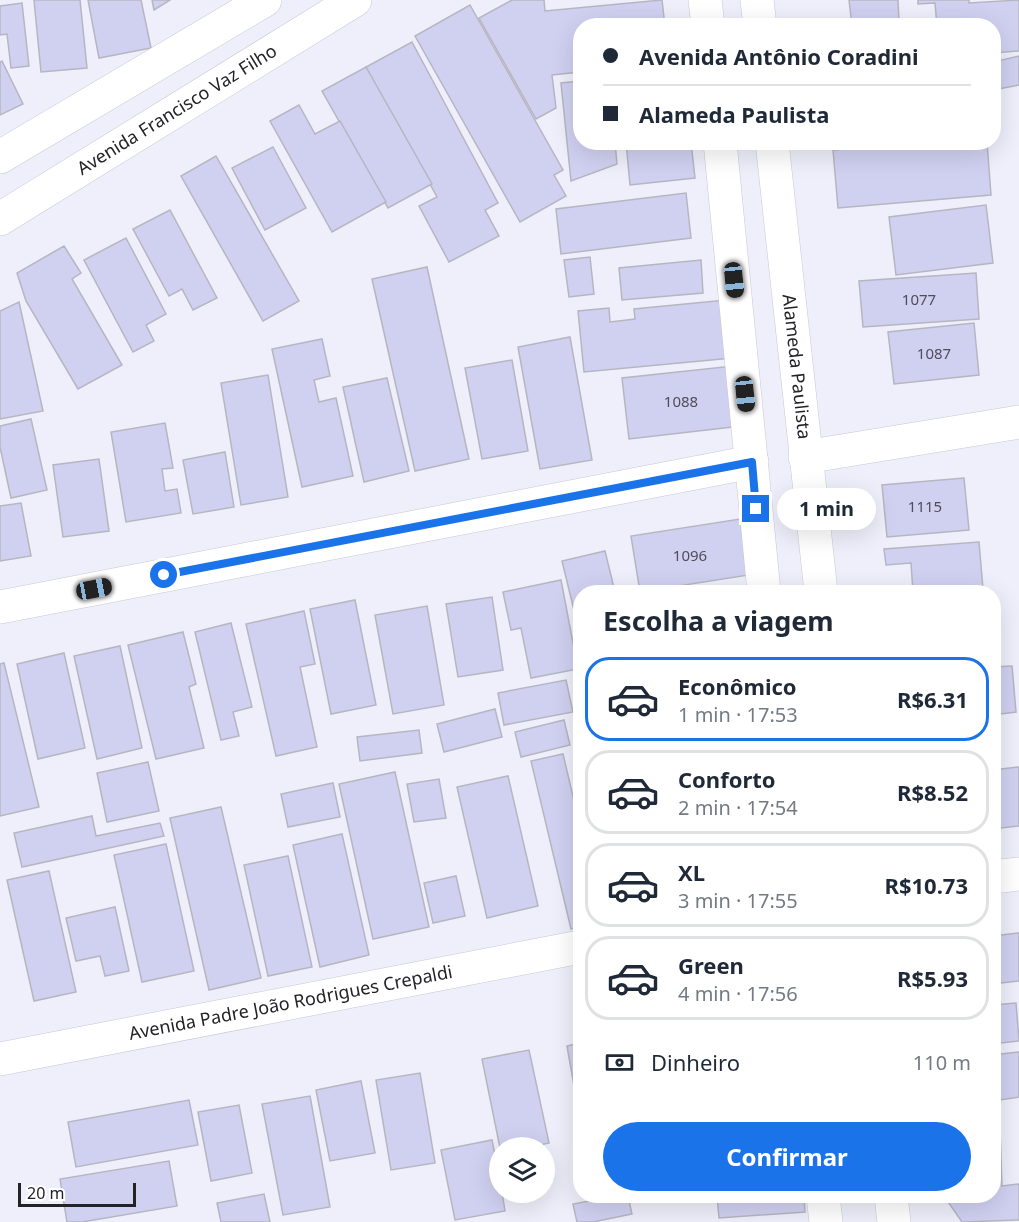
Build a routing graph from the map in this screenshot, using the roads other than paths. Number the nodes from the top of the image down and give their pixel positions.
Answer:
1 (265, 0) edge
2 (355, 0) edge
3 (705, 0) edge
4 (757, 0) edge
5 (231, 10) edge
6 (707, 18) edge
7 (759, 18) edge
8 (721, 150) edge
9 (773, 150) edge
10 (0, 157) edge
11 (0, 219) edge
12 (1019, 422) edge
13 (805, 457) junction
14 (752, 462) junction
15 (763, 585) edge
16 (820, 585) edge
17 (0, 607) edge
18 (1019, 874) edge
19 (1001, 876) edge
20 (573, 948) edge
21 (0, 1059) edge
22 (824, 1203) edge
23 (892, 1203) edge
24 (826, 1222) edge
25 (894, 1222) edge

1 - 5 main road
2 - 11 main road, Avenida Francisco Vaz Filho
3 - 6 main road
4 - 7 main road
5 - 10 main road
8 - 14 main road
9 - 13 main road, Alameda Paulista
12 - 13 main road
13 - 16 main road, Alameda Paulista
14 - 15 main road
14 - 17 main road
18 - 19 main road
20 - 21 main road, Avenida Padre João Rodrigues Crepaldi
22 - 24 main road
23 - 25 main road

